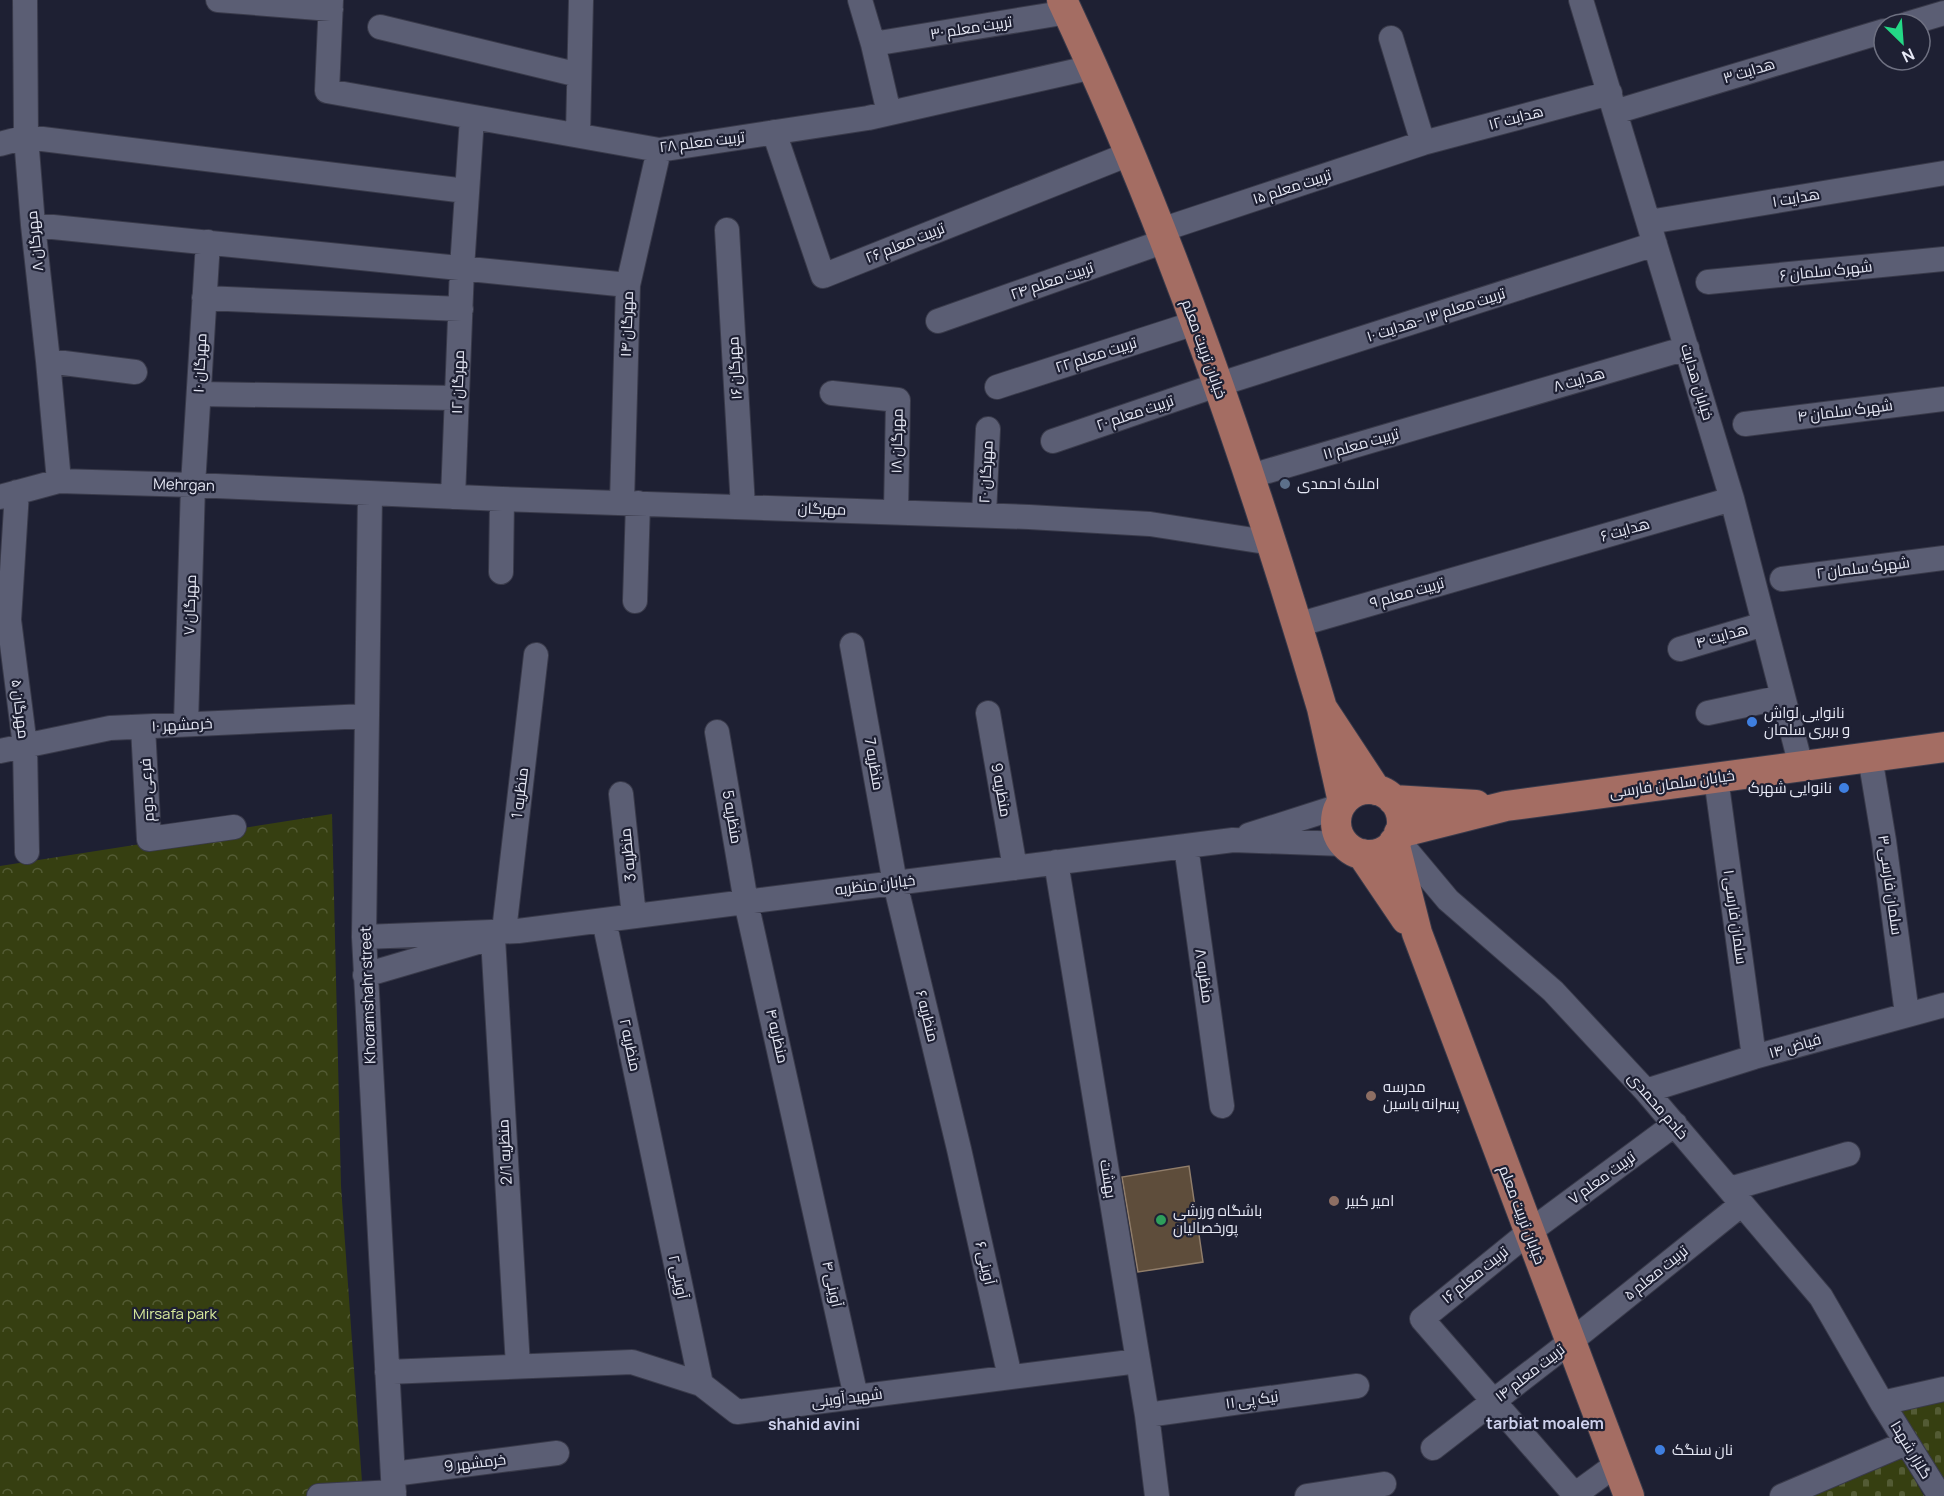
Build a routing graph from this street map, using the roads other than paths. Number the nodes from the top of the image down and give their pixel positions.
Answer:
1 (25, 0) edge
2 (218, 0) edge
3 (581, 0) edge
4 (860, 0) edge
5 (1581, 0) edge
6 (331, 4) edge
7 (1065, 6) edge
8 (380, 27) dead end
9 (1872, 34) edge
10 (1391, 38) dead end
11 (873, 44) junction
12 (1093, 67) junction
13 (579, 75) junction
14 (1612, 103) junction
15 (889, 113) junction
16 (472, 118) junction
17 (774, 132) junction
18 (578, 135) junction
19 (26, 137) junction
20 (1423, 143) junction
21 (0, 144) edge
22 (659, 150) junction
23 (1129, 154) junction
24 (1944, 173) edge
25 (466, 191) junction
26 (33, 225) junction
27 (727, 230) dead end
28 (1652, 233) junction
29 (1163, 236) junction
30 (208, 242) junction
31 (1944, 259) edge
32 (462, 268) junction
33 (1708, 282) dead end
34 (628, 285) junction
35 (204, 298) junction
36 (461, 309) junction
37 (938, 321) dead end
38 (1195, 323) junction
39 (1687, 348) junction
40 (48, 361) junction
41 (135, 372) dead end
42 (1217, 385) junction
43 (997, 387) dead end
44 (832, 393) dead end
45 (199, 394) junction
46 (457, 398) junction
47 (1944, 399) edge
48 (1472, 411) joint
49 (1745, 423) dead end
50 (988, 429) dead end
51 (1053, 441) dead end
52 (1251, 476) junction
53 (59, 481) junction
54 (193, 485) junction
55 (370, 494) junction
56 (8, 495) edge
57 (453, 496) junction
58 (502, 499) junction
59 (1732, 499) junction
60 (630, 503) junction
61 (743, 507) junction
62 (896, 512) junction
63 (984, 515) junction
64 (1272, 543) junction
65 (1944, 558) edge
66 (1517, 561) joint
67 (501, 572) dead end
68 (1782, 579) dead end
69 (635, 601) dead end
70 (1764, 624) junction
71 (1298, 625) junction
72 (852, 645) dead end
73 (1680, 649) dead end
74 (536, 655) dead end
75 (1783, 697) junction
76 (1322, 708) junction
77 (988, 713) dead end
78 (1708, 713) dead end
79 (366, 716) junction
80 (186, 724) junction
81 (143, 726) junction
82 (717, 732) dead end
83 (25, 746) junction
84 (1944, 747) edge
85 (0, 751) edge
86 (1870, 757) junction
87 (1801, 766) junction
88 (1716, 778) junction
89 (621, 794) dead end
90 (1384, 795) junction
91 (1342, 804) junction
92 (1506, 806) junction
93 (234, 827) dead end
94 (1397, 838) junction
95 (1233, 840) junction
96 (1186, 846) junction
97 (1353, 849) junction
98 (27, 852) dead end
99 (1056, 862) junction
100 (1015, 868) junction
101 (895, 883) junction
102 (746, 902) junction
103 (634, 916) junction
104 (604, 920) junction
105 (505, 933) junction
106 (1416, 933) junction
107 (364, 937) junction
108 (365, 975) junction
109 (1944, 1005) edge
110 (1907, 1014) junction
111 (1754, 1057) junction
112 (1646, 1091) junction
113 (1222, 1106) dead end
114 (1674, 1124) junction
115 (959, 1149) joint
116 (1848, 1154) dead end
117 (656, 1170) joint
118 (807, 1171) joint
119 (1736, 1196) junction
120 (1529, 1232) junction
121 (1570, 1341) junction
122 (1138, 1361) junction
123 (518, 1366) junction
124 (387, 1372) junction
125 (1010, 1377) junction
126 (701, 1384) junction
127 (1357, 1386) dead end
128 (1944, 1389) edge
129 (856, 1397) junction
130 (1492, 1402) junction
131 (1882, 1403) junction
132 (1147, 1415) junction
133 (1906, 1443) junction
134 (1433, 1448) dead end
135 (557, 1453) dead end
136 (1617, 1464) junction
137 (1384, 1484) dead end
138 (393, 1487) edge
139 (1574, 1495) edge
140 (320, 1496) edge
141 (1157, 1496) edge
142 (1307, 1496) edge
143 (1629, 1496) edge
144 (1782, 1496) edge
145 (1940, 1496) edge

1 - 19 street, مهرگان ۸
2 - 6 street
3 - 13 street
4 - 11 street
5 - 14 street, خیابان هدایت
6 - 16 street, تربیت معلم ۲۸
7 - 11 street, تربیت معلم ۳۰
7 - 12 main road, خیابان تربیت معلم
8 - 13 street
9 - 14 street, هدایت ۳
10 - 20 street
11 - 15 street
12 - 15 street, تربیت معلم ۲۸
12 - 23 main road, خیابان تربیت معلم
13 - 18 street
14 - 20 street, هدایت ۱۲
14 - 28 street, خیابان هدایت
15 - 17 street, تربیت معلم ۲۸
16 - 18 street, تربیت معلم ۲۸
16 - 25 street, مهرگان ۱۲
17 - 22 street, تربیت معلم ۲۸
17 - 23 street, تربیت معلم ۲۶
18 - 22 street, تربیت معلم ۲۸
19 - 21 street
19 - 25 street
19 - 26 street, مهرگان ۸
20 - 29 street, تربیت معلم ۱۵
22 - 34 street, مهرگان ۱۴
23 - 29 main road, خیابان تربیت معلم
24 - 28 street, هدایت ۱
25 - 32 street, مهرگان ۱۲
26 - 30 street
26 - 40 street, مهرگان ۸
27 - 61 street, مهرگان ۱۶
28 - 39 street, خیابان هدایت
28 - 42 street, تربیت معلم ۱۳ -هدایت ۱۰
29 - 37 street, تربیت معلم ۲۴
29 - 38 main road, خیابان تربیت معلم
30 - 32 street
30 - 35 street, مهرگان ۱۰
31 - 33 street, شهرک سلمان ۶
32 - 34 street
32 - 36 street, مهرگان ۱۲
34 - 60 street, مهرگان ۱۴
35 - 36 street
35 - 45 street, مهرگان ۱۰
36 - 46 street, مهرگان ۱۲
38 - 42 main road, خیابان تربیت معلم
38 - 43 street, تربیت معلم ۲۲
39 - 48 street, هدایت ۸
39 - 59 street, خیابان هدایت
40 - 41 street
40 - 53 street, مهرگان ۸
42 - 51 street, تربیت معلم ۲۰
42 - 52 main road, خیابان تربیت معلم
44 - 62 street, مهرگان ۱۸
45 - 46 street
45 - 54 street, مهرگان ۱۰
46 - 57 street, مهرگان ۱۲
47 - 49 street, شهرک سلمان ۴
48 - 52 street, تربیت معلم ۱۱
50 - 63 street, مهرگان ۲۰
52 - 64 main road, خیابان تربیت معلم
53 - 54 street, Mehrgan
53 - 56 street, Mehrgan
54 - 55 street, Mehrgan
54 - 80 street, مهرگان ۷
55 - 57 street, مهرگان
55 - 79 street, Khoramshahr street
56 - 83 street, مهرگان ۵
57 - 58 street, مهرگان
58 - 60 street, مهرگان
58 - 67 street
59 - 66 street, هدایت ۶
59 - 70 street, خیابان هدایت
60 - 61 street, مهرگان
60 - 69 street, مهرگان ۱۴
61 - 62 street, مهرگان
62 - 63 street, مهرگان
63 - 64 street, مهرگان
64 - 71 main road, خیابان تربیت معلم
65 - 68 street, شهرک سلمان ۲
66 - 71 street, تربیت معلم ۹
70 - 73 street, هدایت ۴
70 - 75 street, خیابان هدایت
71 - 76 main road, خیابان تربیت معلم
72 - 101 street, منظریه 7
74 - 105 street, منظریه 1
75 - 78 street
75 - 87 street, خیابان هدایت
76 - 90 main road
76 - 91 main road
77 - 100 street, منظریه 9
79 - 80 street, خرمشهر ۱۰
79 - 107 street, Khoramshahr street
80 - 81 street, خرمشهر ۱۰
81 - 83 street, خرمشهر ۱۰
81 - 93 street, فرعی دوم
82 - 102 street, منظریه 5
83 - 85 street, خرمشهر ۱۰
83 - 98 street, مهرگان ۵
84 - 86 main road, خیابان سلمان فارسی
86 - 87 main road, خیابان سلمان فارسی
86 - 110 street, سلمان فارسی ۳
87 - 88 main road, خیابان سلمان فارسی
88 - 92 main road, خیابان سلمان فارسی
88 - 111 street, سلمان فارسی ۱
89 - 103 street, منظریه 3
90 - 91 main road
90 - 92 main road
90 - 94 main road
91 - 95 street
91 - 97 main road
92 - 94 main road
94 - 97 main road
94 - 106 main road
94 - 112 street, خادم محمدی
95 - 96 street, خیابان منظریه
95 - 97 street
96 - 99 street, خیابان منظریه
96 - 113 street, منظریه ۸
97 - 106 main road
99 - 100 street, خیابان منظریه
99 - 122 street, بهشت
100 - 101 street, خیابان منظریه
101 - 102 street, خیابان منظریه
101 - 115 street, منظریه ۶
102 - 103 street, خیابان منظریه
102 - 118 street, منظریه ۴
103 - 104 street, خیابان منظریه
104 - 105 street, خیابان منظریه
104 - 117 street, منظریه ۲
105 - 107 street
105 - 108 street
105 - 123 street, منظریه 2/1
106 - 120 main road, خیابان تربیت معلم
107 - 108 street, Khoramshahr street
108 - 124 street, Khoramshahr street
109 - 110 street, فیاض ۱۴
110 - 111 street, فیاض ۱۴
111 - 112 street, فیاض ۱۴
112 - 114 street, خادم محمدی
114 - 119 street, خادم محمدی
114 - 120 street, تربیت معلم ۷
115 - 125 street, آوینی ۶
116 - 119 street
117 - 126 street, آوینی ۲
118 - 129 street, آوینی ۴
119 - 121 street, تربیت معلم ۵
119 - 131 street, خادم محمدی
120 - 121 main road, خیابان تربیت معلم
120 - 130 street, تربیت معلم ۱۶
121 - 130 street, تربیت معلم ۱۴
121 - 136 main road, خیابان تربیت معلم
122 - 125 street, شهید آوینی
122 - 132 street, بهشت
123 - 124 street, شهید آوینی
123 - 126 street, شهید آوینی
124 - 138 street, Khoramshahr street
125 - 129 street, شهید آوینی
126 - 129 street, شهید آوینی
127 - 132 street, نیک پی ۱۱
128 - 131 street
130 - 134 street, تربیت معلم ۱۴
130 - 139 street
131 - 133 street, گلزار شهدا
132 - 141 street, بهشت
133 - 144 street
133 - 145 street, گلزار شهدا
135 - 138 street, خرمشهر 9
136 - 139 street
136 - 143 main road, خیابان تربیت معلم
137 - 142 street
138 - 140 street, خرمشهر 9

